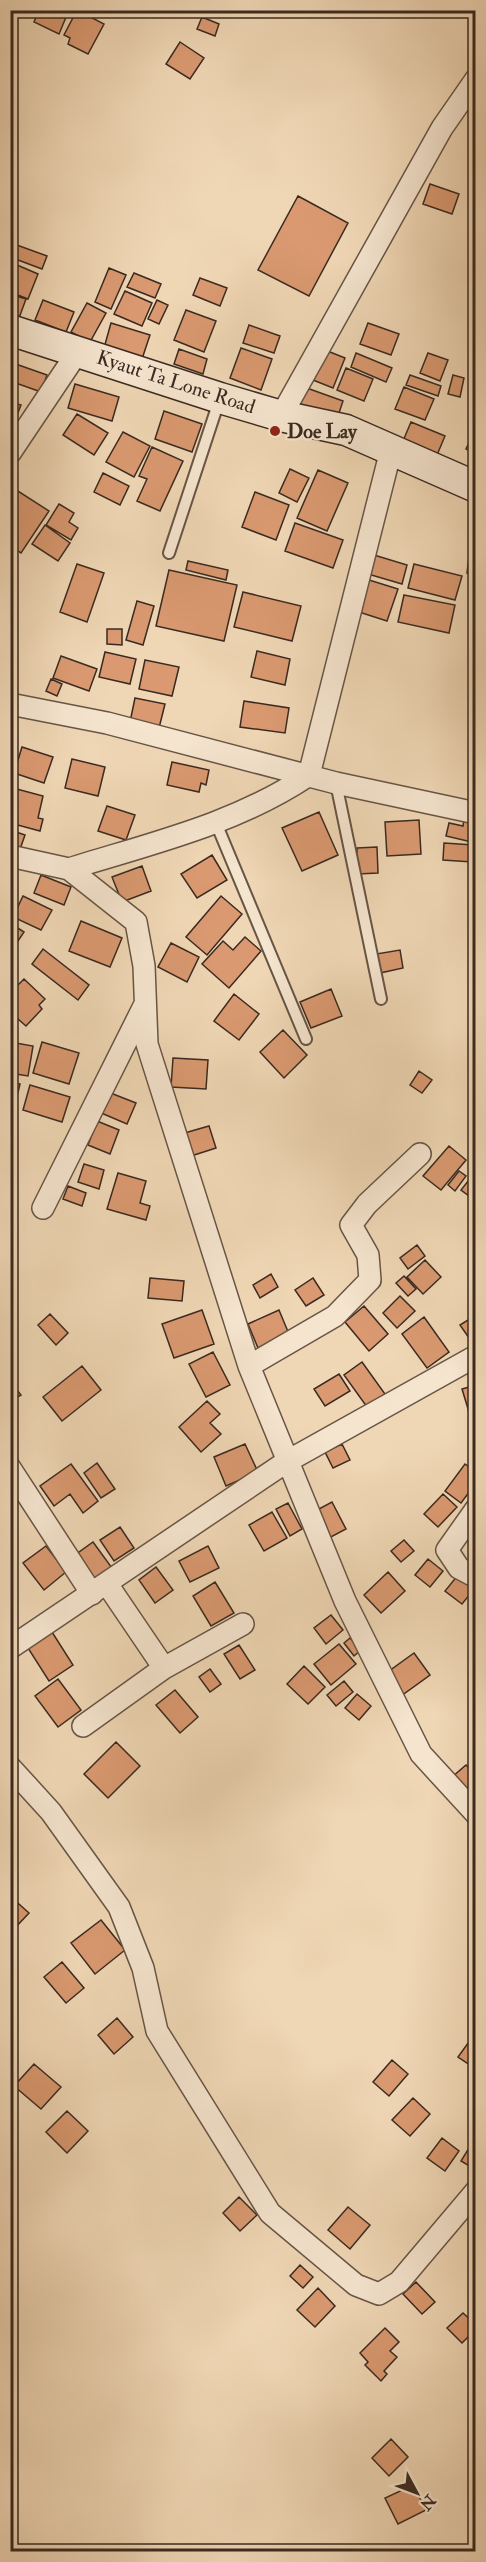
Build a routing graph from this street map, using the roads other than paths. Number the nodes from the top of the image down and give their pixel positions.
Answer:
1 (476, 79) edge
2 (10, 330) edge
3 (79, 350) junction
4 (220, 398) junction
5 (281, 416) junction
6 (391, 450) junction
7 (10, 453) edge
8 (476, 487) edge
9 (170, 553) dead end
10 (10, 704) edge
11 (309, 775) junction
12 (336, 783) junction
13 (476, 813) edge
14 (216, 823) junction
15 (10, 856) edge
16 (69, 869) junction
17 (381, 999) dead end
18 (146, 1003) junction
19 (306, 1039) dead end
20 (420, 1154) dead end
21 (43, 1208) dead end
22 (476, 1356) edge
23 (249, 1366) junction
24 (286, 1462) junction
25 (10, 1468) edge
26 (472, 1516) edge
27 (476, 1577) edge
28 (99, 1589) junction
29 (243, 1624) dead end
30 (10, 1648) edge
31 (164, 1668) junction
32 (82, 1726) dead end
33 (10, 1767) edge
34 (476, 1814) edge
35 (476, 2191) edge

1 - 5 street
2 - 3 main road, Kyaut Ta Lone Road
3 - 4 main road, Kyaut Ta Lone Road
3 - 7 street
4 - 5 main road, Kyaut Ta Lone Road
4 - 9 lane
5 - 6 main road, Kyaut Ta Lone Road
6 - 8 main road, Kyaut Ta Lone Road
6 - 11 street
10 - 11 street
11 - 12 street
11 - 14 street
12 - 13 street
12 - 17 lane
14 - 16 street
14 - 19 lane
15 - 16 street
16 - 18 street
18 - 21 street
18 - 23 street
20 - 23 street
22 - 24 street
23 - 24 street
24 - 28 street
24 - 34 street
25 - 28 street
26 - 27 street
28 - 30 street
28 - 31 street
29 - 31 street
31 - 32 street
33 - 35 street

